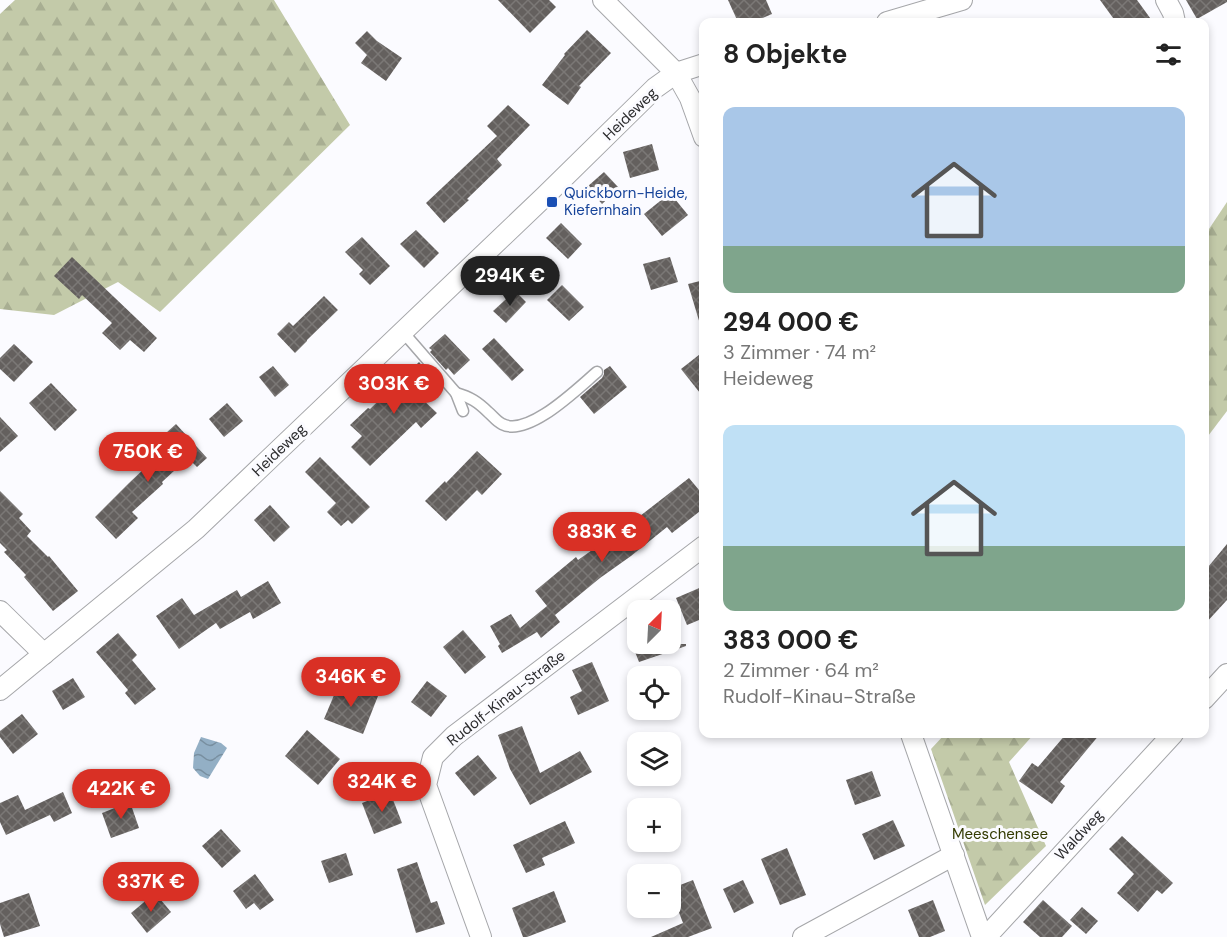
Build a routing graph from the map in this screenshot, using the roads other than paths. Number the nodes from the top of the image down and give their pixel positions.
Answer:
1 (603, 0) edge
2 (1166, 0) edge
3 (919, 7) edge
4 (951, 9) edge
5 (896, 18) edge
6 (1174, 18) edge
7 (699, 66) edge
8 (676, 73) junction
9 (699, 123) edge
10 (403, 332) junction
11 (597, 372) dead end
12 (456, 393) junction
13 (463, 411) dead end
14 (699, 550) edge
15 (0, 611) edge
16 (44, 654) junction
17 (1227, 674) edge
18 (0, 690) edge
19 (1209, 694) edge
20 (912, 738) edge
21 (1169, 738) edge
22 (954, 855) junction
23 (481, 937) edge
24 (803, 937) edge
25 (984, 937) edge

1 - 8 street
2 - 6 street
3 - 4 street
3 - 5 street
7 - 8 street, Heideweg
8 - 9 street
8 - 10 street, Heideweg
10 - 12 lane
10 - 16 street, Heideweg
11 - 12 lane
12 - 13 lane
14 - 23 street, Rudolf-Kinau-Straße
15 - 16 street
16 - 18 street, Heideweg
17 - 19 street
20 - 22 street
21 - 25 street, Waldweg
22 - 24 street
22 - 25 street

